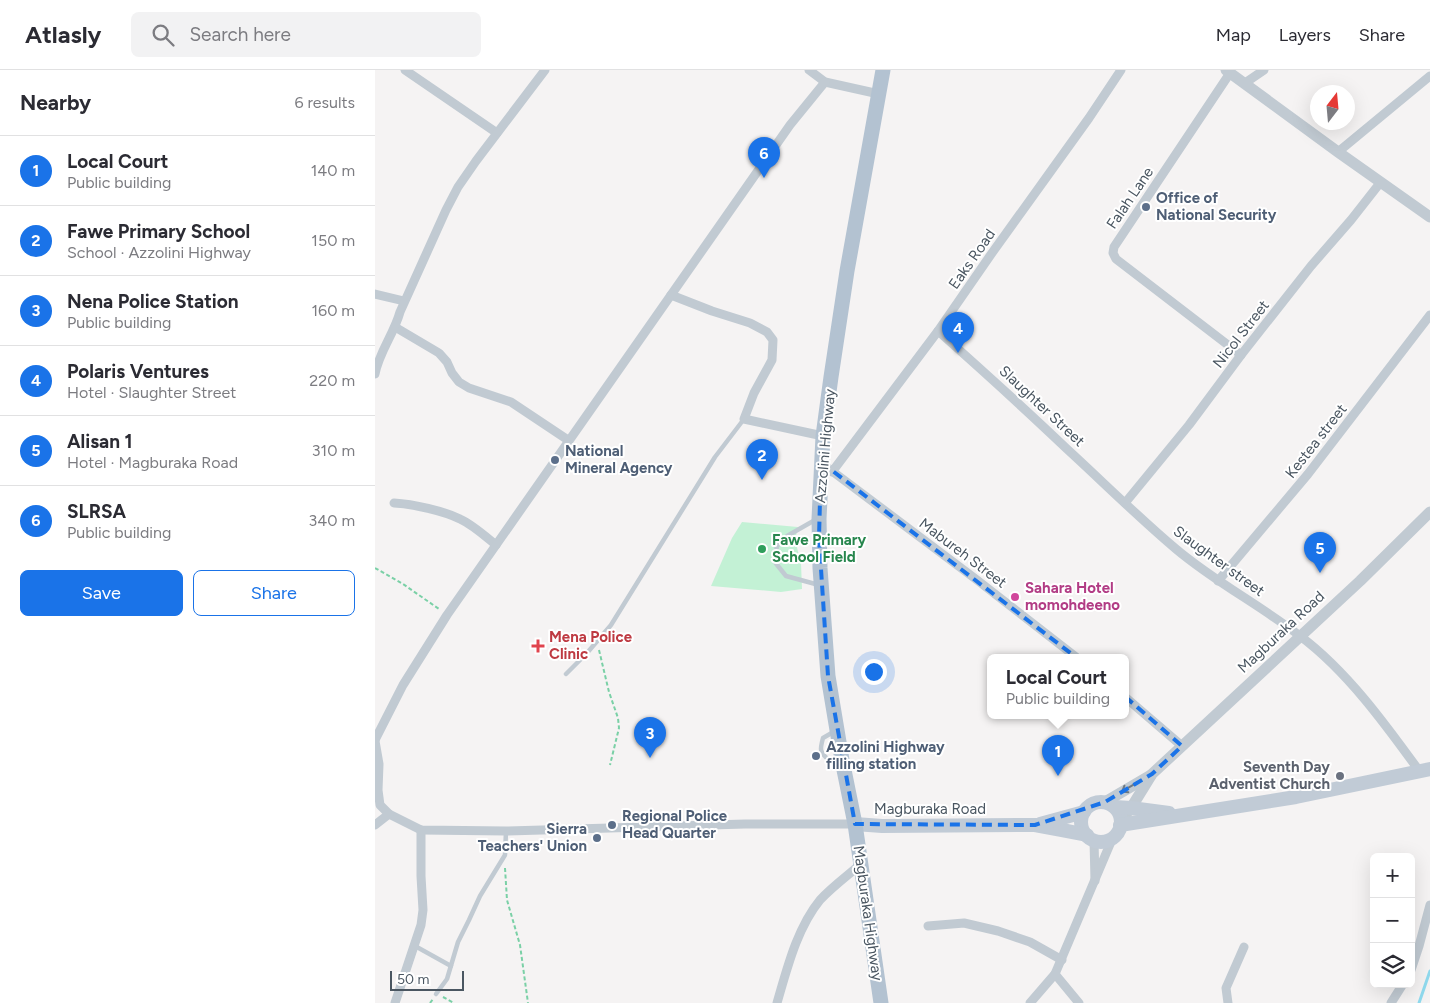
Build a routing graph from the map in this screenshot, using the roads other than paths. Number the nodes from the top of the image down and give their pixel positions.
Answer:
1 (405, 70) edge
2 (545, 70) edge
3 (809, 70) edge
4 (883, 70) edge
5 (1121, 70) edge
6 (1264, 70) edge
7 (1228, 71) edge
8 (1430, 76) edge
9 (825, 82) junction
10 (1245, 83) junction
11 (879, 94) junction
12 (497, 133) junction
13 (1338, 152) junction
14 (1380, 183) junction
15 (1430, 217) edge
16 (375, 294) edge
17 (671, 295) junction
18 (404, 301) junction
19 (1429, 319) edge
20 (395, 327) junction
21 (938, 331) junction
22 (1241, 355) junction
23 (375, 374) edge
24 (744, 419) junction
25 (823, 436) junction
26 (568, 440) junction
27 (826, 467) junction
28 (395, 503) dead end
29 (1125, 503) junction
30 (1430, 512) edge
31 (819, 518) junction
32 (496, 545) junction
33 (1218, 581) junction
34 (822, 586) junction
35 (1300, 635) junction
36 (1072, 654) edge
37 (567, 674) dead end
38 (1129, 700) edge
39 (375, 740) edge
40 (1181, 746) junction
41 (1425, 770) edge
42 (1152, 774) junction
43 (1110, 805) junction
44 (1131, 808) junction
45 (1084, 812) junction
46 (389, 814) junction
47 (1185, 815) junction
48 (855, 824) junction
49 (375, 825) edge
50 (1035, 825) junction
51 (1118, 828) junction
52 (421, 830) junction
53 (506, 831) junction
54 (1091, 838) junction
55 (861, 864) junction
56 (1095, 883) junction
57 (1430, 905) edge
58 (928, 926) dead end
59 (415, 946) junction
60 (1243, 947) dead end
61 (1415, 958) edge
62 (1062, 960) junction
63 (451, 966) junction
64 (1055, 974) junction
65 (1400, 988) edge
66 (437, 994) road end
67 (395, 1003) edge
68 (777, 1003) edge
69 (881, 1003) edge
70 (1030, 1003) edge
71 (1079, 1003) edge
72 (1228, 1003) edge
73 (1391, 1003) edge

1 - 12 street
2 - 12 street
3 - 9 street
4 - 11 main road, Azzolini Highway
5 - 21 street, Eaks Road
6 - 10 street
7 - 10 street
7 - 22 street, Falah Lane
8 - 13 street
9 - 11 street
9 - 17 street
10 - 13 street
11 - 25 main road, Azzolini Highway
12 - 18 street
13 - 14 street
14 - 15 street
14 - 22 street, Nicol Street
16 - 18 street
17 - 24 street
17 - 26 street
18 - 20 street
19 - 33 street, Kestea street
20 - 23 street
20 - 26 street
21 - 27 street, Eaks Road
21 - 29 street, Slaughter Street
22 - 29 street, Nicol Street
24 - 25 street
24 - 37 lane
25 - 27 main road, Azzolini Highway
26 - 32 street
27 - 31 main road, Azzolini Highway
27 - 36 street, Mabureh Street
28 - 32 street
29 - 33 street, Slaughter street
30 - 35 street, Magburaka Road
31 - 34 main road, Azzolini Highway
31 - 34 lane
32 - 39 street
33 - 35 street, Slaughter street
34 - 48 main road, Azzolini Highway
35 - 40 street, Magburaka Road
35 - 41 street, Slaughter street
38 - 40 street
39 - 46 street
40 - 42 street, Magburaka Road
41 - 47 main road
42 -> 43 street, Magburaka Road
42 - 44 street, Magburaka Road
43 - 44 main road
43 - 45 main road
43 - 51 main road
44 - 47 main road
44 - 51 street, Magburaka Road
45 - 50 main road, Magburaka Road
45 - 54 main road
46 - 49 street
46 - 52 street
47 - 51 main road
48 - 50 main road, Magburaka Road
48 - 53 street
48 - 55 main road, Magburaka Highway
50 - 54 main road, Magburaka Road
51 - 54 main road
51 - 56 street
52 - 53 street
52 - 59 street
53 - 63 lane
54 - 56 street
55 - 68 street
55 - 69 main road, Magburaka Highway
56 - 62 street
57 - 61 street
58 - 62 street
59 - 63 lane
59 - 67 street
60 - 72 street
62 - 64 street
63 - 66 lane
64 - 70 street
64 - 71 street
65 - 73 street

